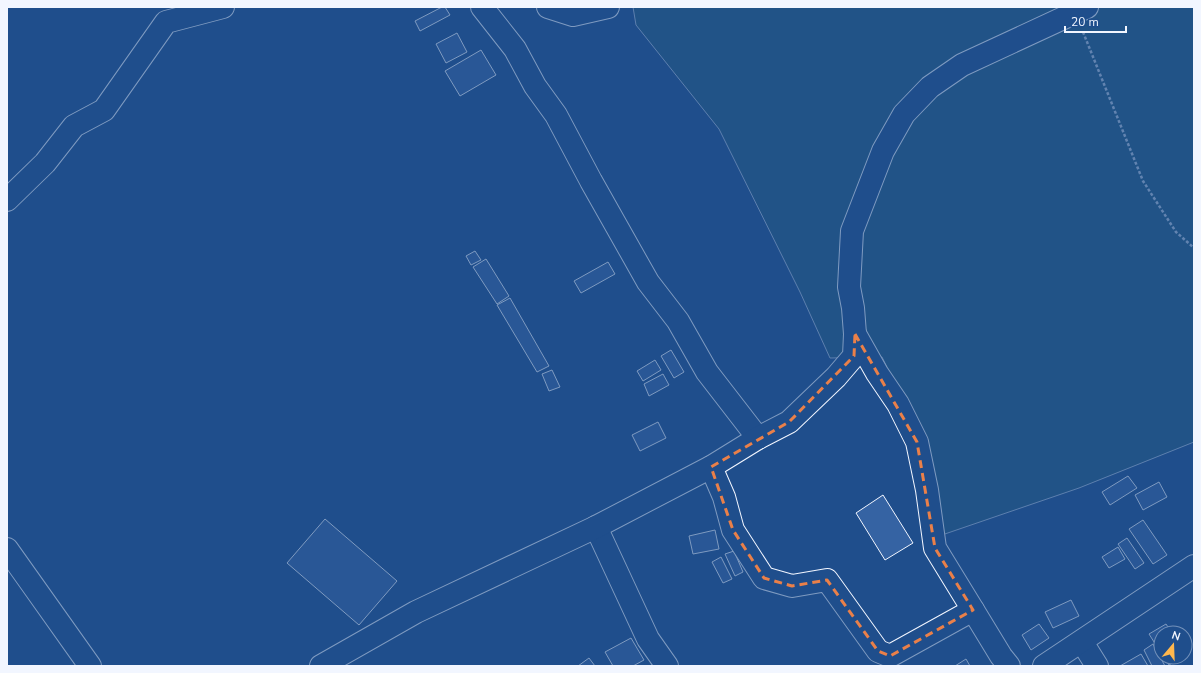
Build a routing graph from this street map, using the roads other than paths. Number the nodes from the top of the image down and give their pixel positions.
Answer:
1 (223, 7) edge
2 (482, 7) edge
3 (548, 7) edge
4 (608, 7) edge
5 (1082, 9) edge
6 (7, 200) edge
7 (855, 334) junction
8 (758, 438) junction
9 (711, 467) junction
10 (596, 527) junction
11 (7, 549) edge
12 (1194, 566) edge
13 (973, 610) junction
14 (1082, 642) junction
15 (885, 661) edge
16 (90, 666) edge
17 (321, 666) edge
18 (667, 666) edge
19 (1009, 666) edge
20 (1044, 666) edge
21 (1098, 666) edge

1 - 6 street
2 - 8 street
3 - 4 street
5 - 7 street
7 - 8 street
7 - 13 street
8 - 9 street
9 - 10 street
9 - 15 street
10 - 17 street
10 - 18 street
11 - 16 street
12 - 14 street
13 - 15 street
13 - 19 street
14 - 20 street
14 - 21 street

